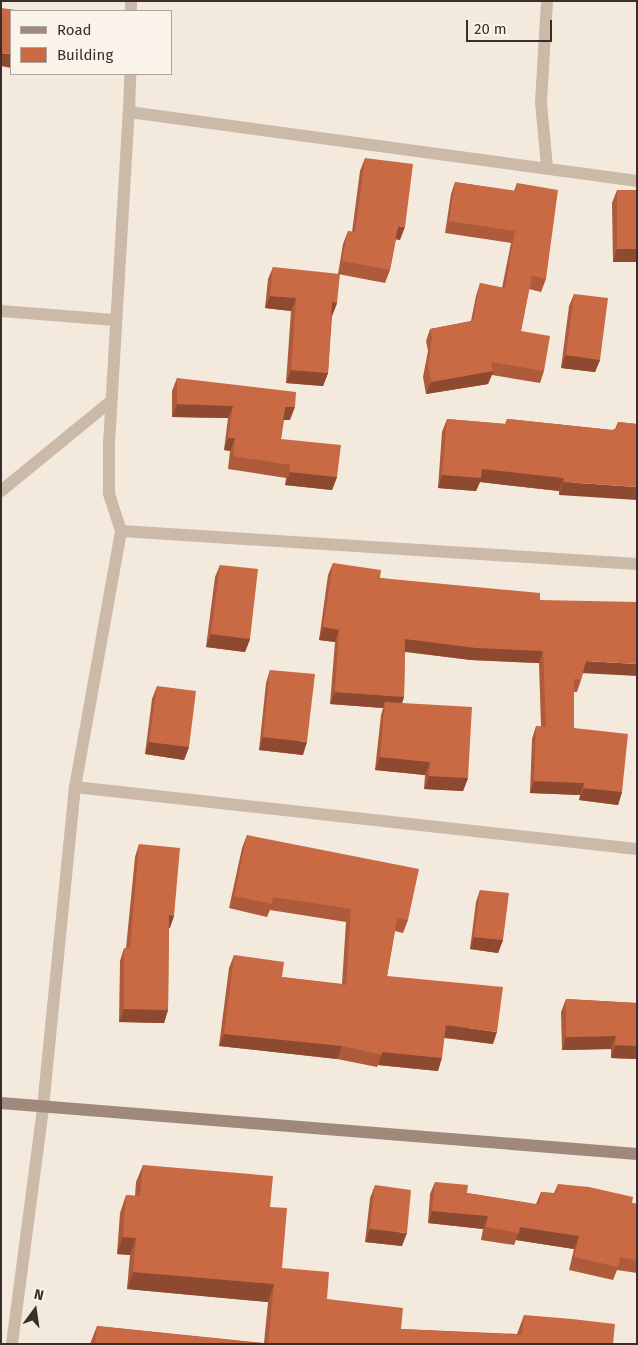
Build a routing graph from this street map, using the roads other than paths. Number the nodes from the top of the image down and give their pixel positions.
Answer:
1 (547, 1) edge
2 (130, 75) edge
3 (129, 112) junction
4 (547, 167) junction
5 (637, 181) edge
6 (1, 310) edge
7 (115, 320) junction
8 (111, 402) junction
9 (1, 491) edge
10 (121, 531) junction
11 (637, 564) edge
12 (75, 787) junction
13 (637, 849) edge
14 (1, 1103) edge
15 (43, 1107) junction
16 (637, 1154) edge
17 (12, 1344) edge

1 - 4 street
2 - 3 street
3 - 4 street
3 - 7 street
4 - 5 street
6 - 7 street
7 - 8 street
8 - 9 street
8 - 10 street
10 - 11 street
10 - 12 street
12 - 13 street
12 - 15 street
14 - 15 street
15 - 16 street
15 - 17 street

